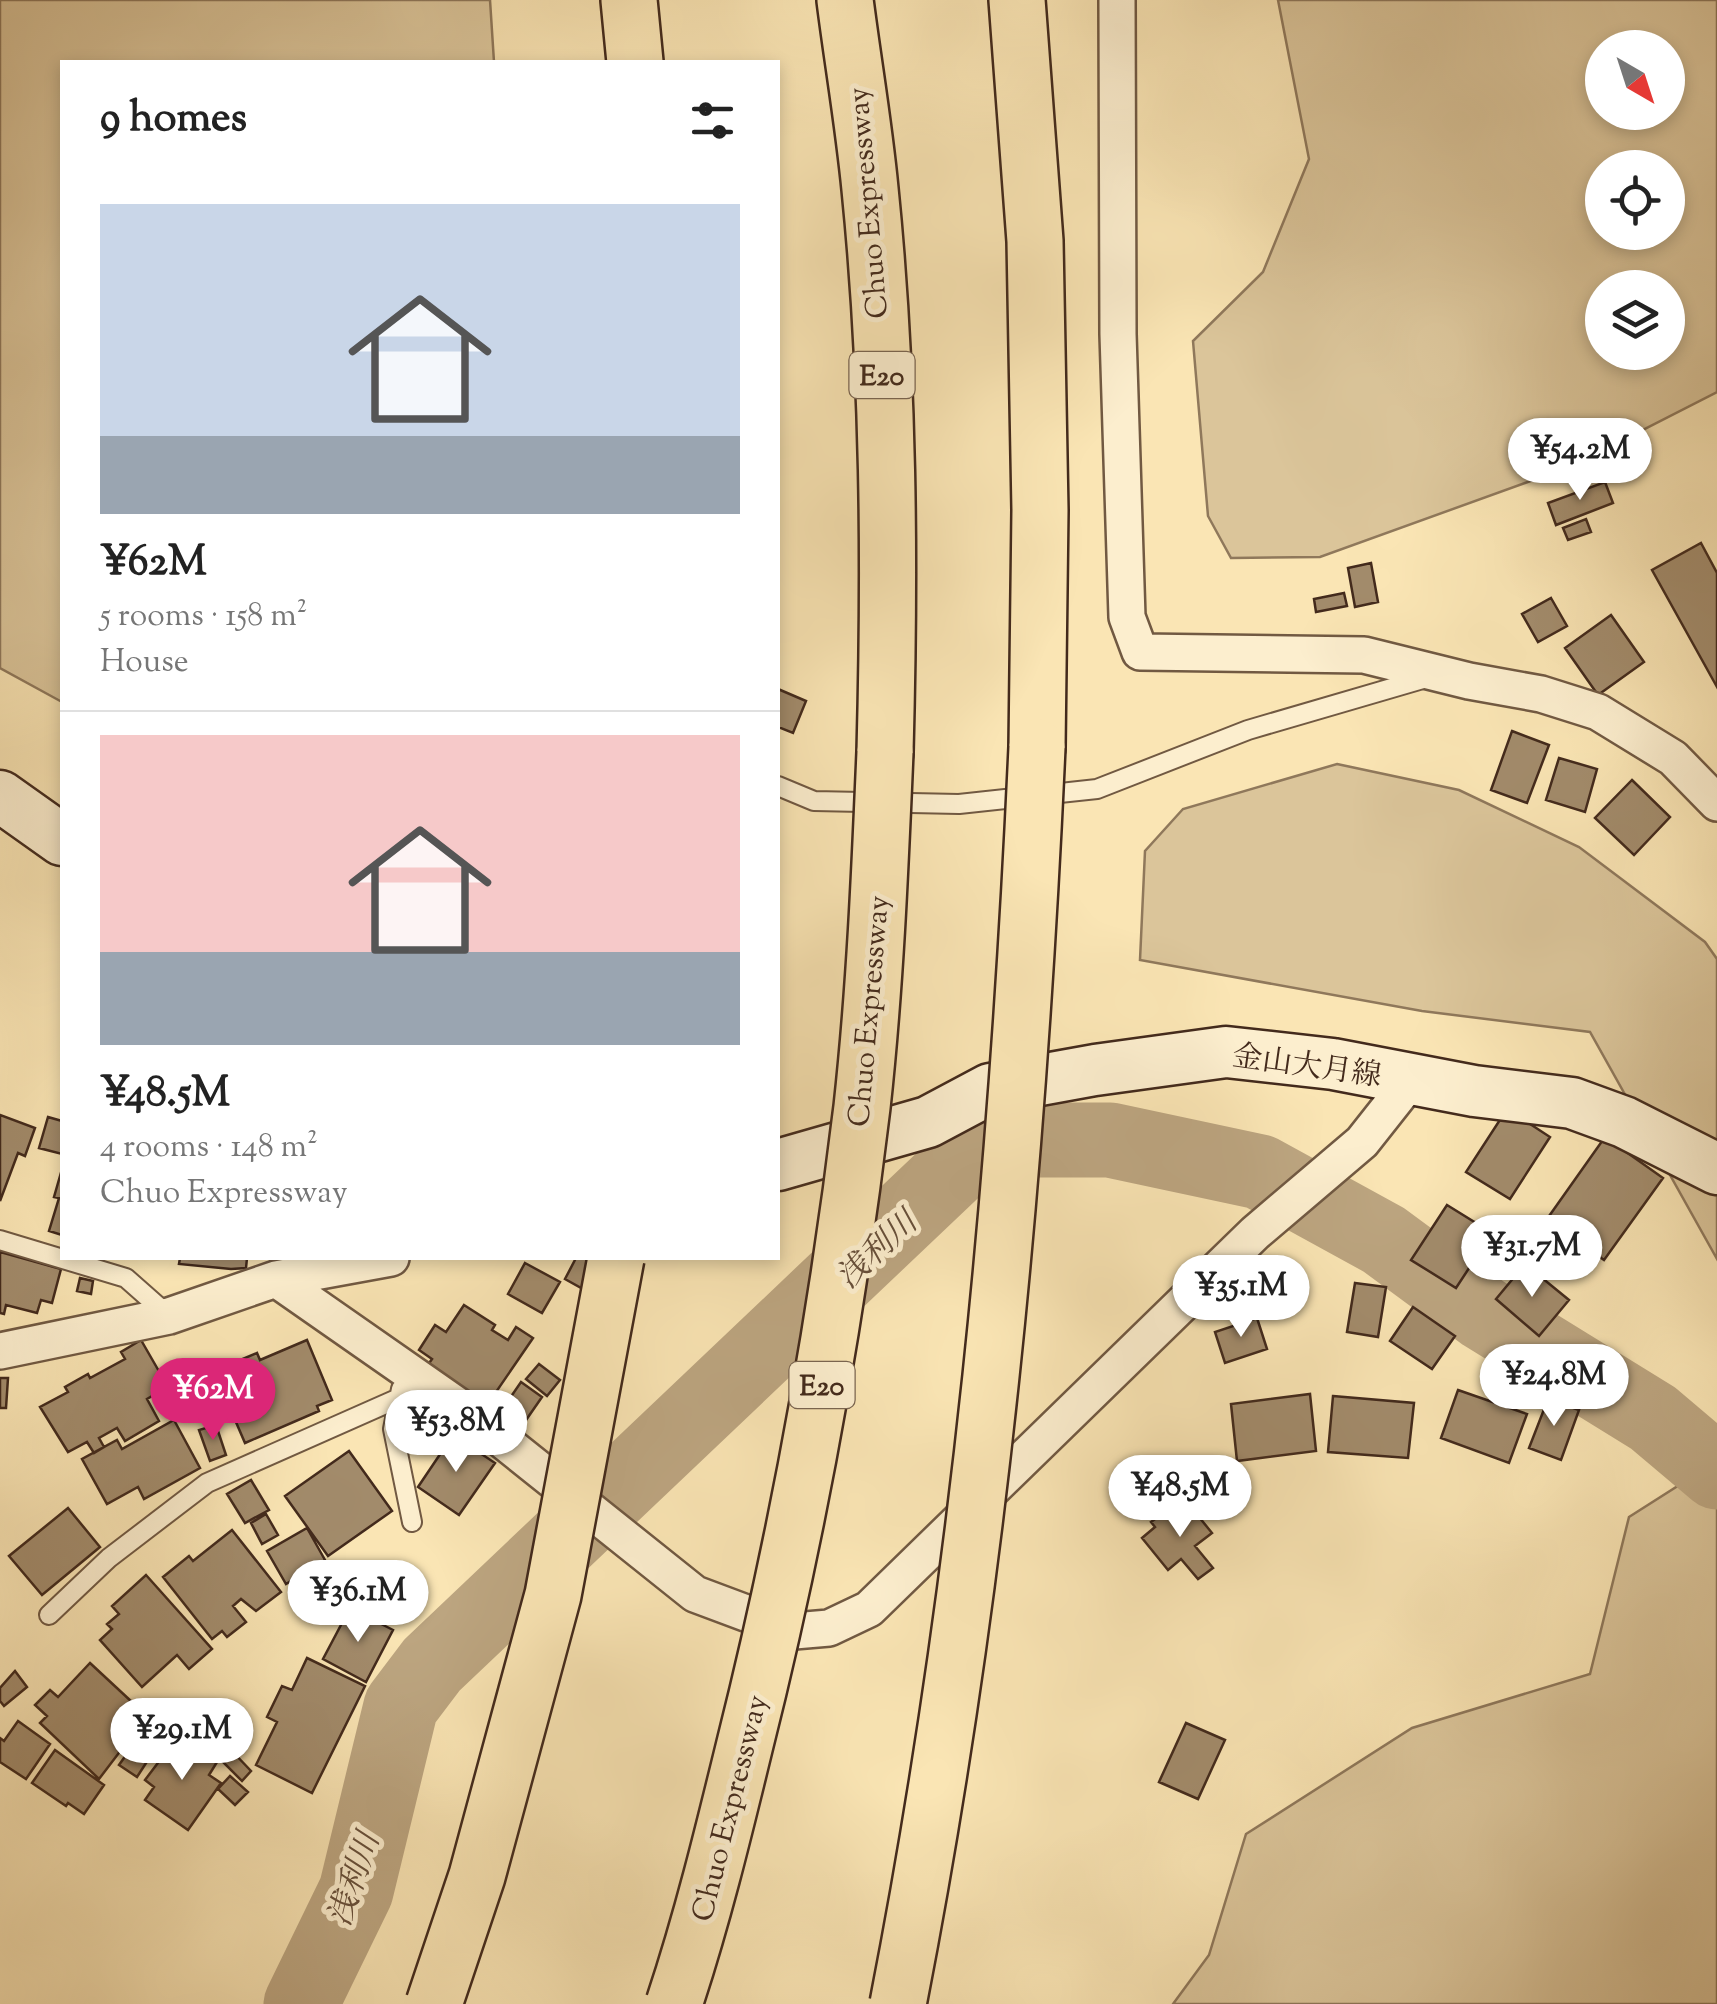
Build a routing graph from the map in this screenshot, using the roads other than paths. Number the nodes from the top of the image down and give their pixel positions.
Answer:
1 (629, 0) edge
2 (845, 0) edge
3 (1017, 0) edge
4 (1118, 0) edge
5 (636, 60) edge
6 (1440, 674) junction
7 (780, 787) edge
8 (0, 796) edge
9 (1717, 803) edge
10 (60, 839) edge
11 (1411, 1080) junction
12 (780, 1164) edge
13 (1717, 1169) edge
14 (0, 1240) edge
15 (60, 1258) edge
16 (66, 1260) edge
17 (380, 1260) edge
18 (616, 1260) edge
19 (276, 1279) junction
20 (169, 1316) junction
21 (0, 1351) edge
22 (402, 1383) junction
23 (412, 1522) dead end
24 (49, 1614) dead end
25 (434, 2004) edge
26 (674, 2004) edge
27 (898, 2004) edge

1 - 5 highway
2 - 26 highway, Chuo Expressway / E20, bridge
3 - 27 highway, bridge
4 - 6 street
6 - 7 lane
6 - 9 street
8 - 10 main road
11 - 12 main road, 金山大月線
11 - 13 main road, 金山大月線
11 - 22 street
14 - 15 lane
16 - 20 lane
17 - 19 street
18 - 25 highway, bridge
19 - 20 street
19 - 22 street
20 - 21 street
22 - 23 lane
22 - 24 lane

